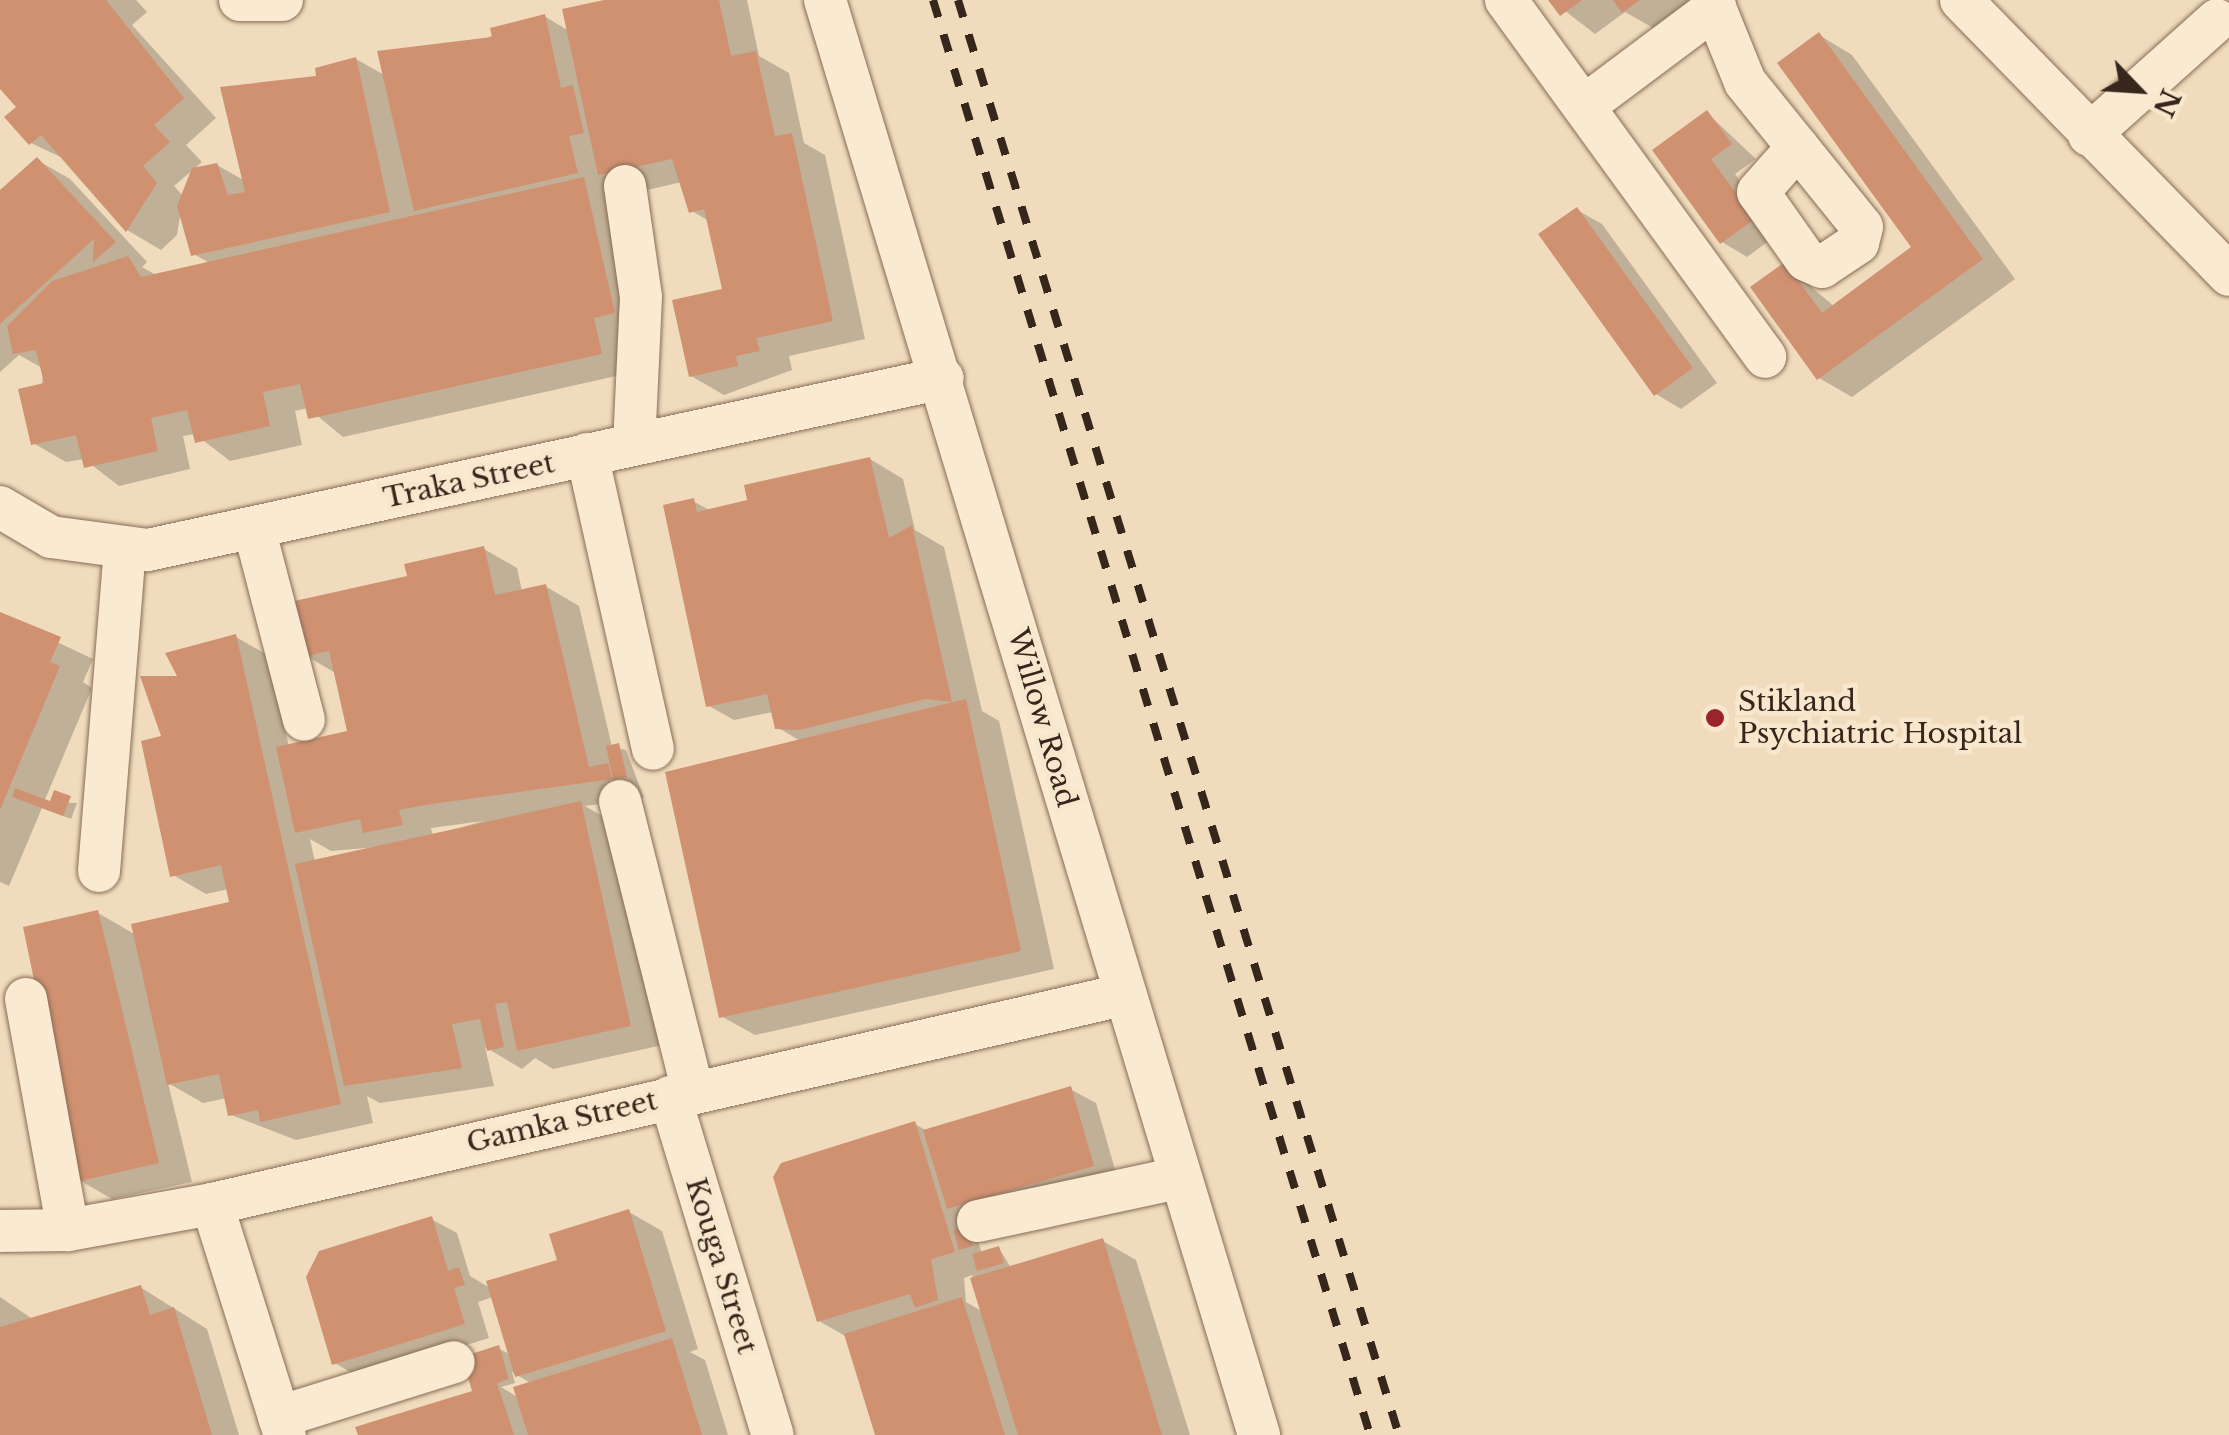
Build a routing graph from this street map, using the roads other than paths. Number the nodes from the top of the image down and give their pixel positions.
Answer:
1 (240, 0) edge
2 (282, 0) edge
3 (826, 0) edge
4 (1506, 0) edge
5 (1961, 0) edge
6 (1714, 4) edge
7 (2220, 23) edge
8 (1584, 106) junction
9 (2089, 136) junction
10 (1798, 147) dead end
11 (625, 186) dead end
12 (2229, 275) edge
13 (1765, 358) dead end
14 (943, 378) junction
15 (634, 444) junction
16 (588, 454) junction
17 (0, 508) edge
18 (254, 528) junction
19 (125, 548) junction
20 (304, 720) dead end
21 (654, 749) dead end
22 (620, 801) dead end
23 (98, 871) dead end
24 (1122, 995) junction
25 (26, 999) dead end
26 (681, 1094) junction
27 (1179, 1178) junction
28 (212, 1204) junction
29 (978, 1221) dead end
30 (68, 1230) junction
31 (0, 1231) edge
32 (454, 1362) dead end
33 (282, 1426) edge
34 (773, 1435) edge
35 (1259, 1435) edge

1 - 2 street
3 - 14 street, Willow Road
4 - 8 street
5 - 9 street
6 - 8 street
6 - 10 street
7 - 9 street
8 - 13 street
9 - 12 street
11 - 15 street
14 - 15 street, Traka Street
14 - 24 street, Willow Road
15 - 16 street, Traka Street
16 - 18 street, Traka Street
16 - 21 street
17 - 19 street, Traka Street
18 - 19 street, Traka Street
18 - 20 street
19 - 23 street
22 - 26 street, Kouga Street
24 - 26 street, Gamka Street
24 - 27 street, Willow Road
25 - 30 street
26 - 28 street, Gamka Street
26 - 34 street, Kouga Street
27 - 29 street
27 - 35 street, Willow Road
28 - 30 street, Gamka Street
28 - 33 street
30 - 31 street, Gamka Street
32 - 33 street

